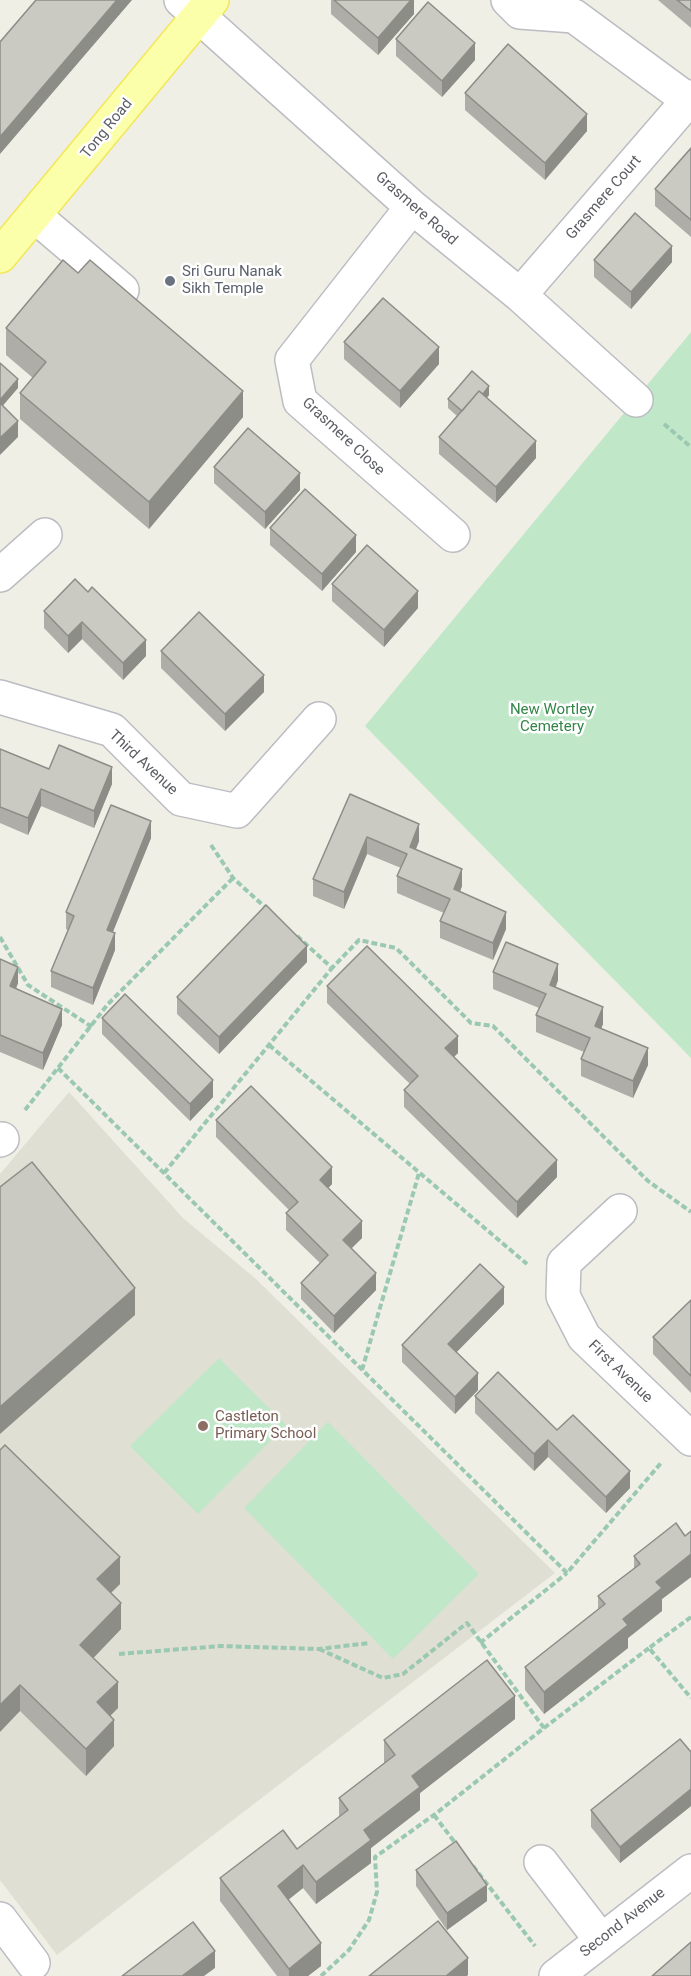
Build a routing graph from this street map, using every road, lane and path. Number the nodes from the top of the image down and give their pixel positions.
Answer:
1 (508, 0) edge
2 (197, 5) edge
3 (689, 98) edge
4 (412, 207) junction
5 (35, 216) junction
6 (0, 256) edge
7 (520, 295) junction
8 (145, 309) edge
9 (636, 400) dead end
10 (45, 535) dead end
11 (453, 535) dead end
12 (0, 575) edge
13 (0, 697) edge
14 (319, 719) dead end
15 (181, 799) junction
16 (233, 878) junction
17 (274, 915) edge
18 (291, 930) edge
19 (0, 936) edge
20 (332, 968) junction
21 (92, 1027) junction
22 (269, 1046) junction
23 (58, 1068) junction
24 (1, 1139) edge
25 (164, 1173) junction
26 (419, 1173) junction
27 (620, 1211) dead end
28 (691, 1212) edge
29 (563, 1296) junction
30 (362, 1370) junction
31 (688, 1437) edge
32 (567, 1573) junction
33 (691, 1617) edge
34 (369, 1643) dead end
35 (480, 1643) junction
36 (649, 1648) junction
37 (320, 1649) junction
38 (119, 1654) dead end
39 (691, 1698) edge
40 (544, 1728) junction
41 (434, 1815) junction
42 (463, 1853) edge
43 (470, 1862) edge
44 (541, 1862) dead end
45 (691, 1871) edge
46 (0, 1919) edge
47 (601, 1940) junction
48 (33, 1963) dead end
49 (556, 1975) edge
50 (321, 1976) edge

1 - 3 street, Grasmere Court
2 - 4 street, Grasmere Road
2 - 5 main road, Tong Road
3 - 7 street, Grasmere Court
4 - 7 street, Grasmere Road
4 - 11 street, Grasmere Close
5 - 6 main road, Tong Road
5 - 8 street
7 - 9 street, Grasmere Road
10 - 12 street
13 - 15 street, Third Avenue
14 - 15 street, Third Avenue
15 - 16 path
16 - 17 path
16 - 21 path
18 - 20 path
19 - 21 path
20 - 22 path
20 - 28 path
21 - 23 path
22 - 25 path
22 - 26 path
23 - 24 path
23 - 25 path
25 - 30 path
26 - 29 path
26 - 30 path
27 - 29 street, First Avenue
29 - 31 street, First Avenue
30 - 32 path
31 - 32 path
32 - 35 path
33 - 36 path
34 - 37 path
35 - 37 path
35 - 40 path
36 - 39 path
36 - 40 path
37 - 38 path
40 - 41 path
41 - 42 path
41 - 50 path
43 - 49 path
44 - 47 street
45 - 47 street, Second Avenue
46 - 48 street
47 - 49 street, Second Avenue

